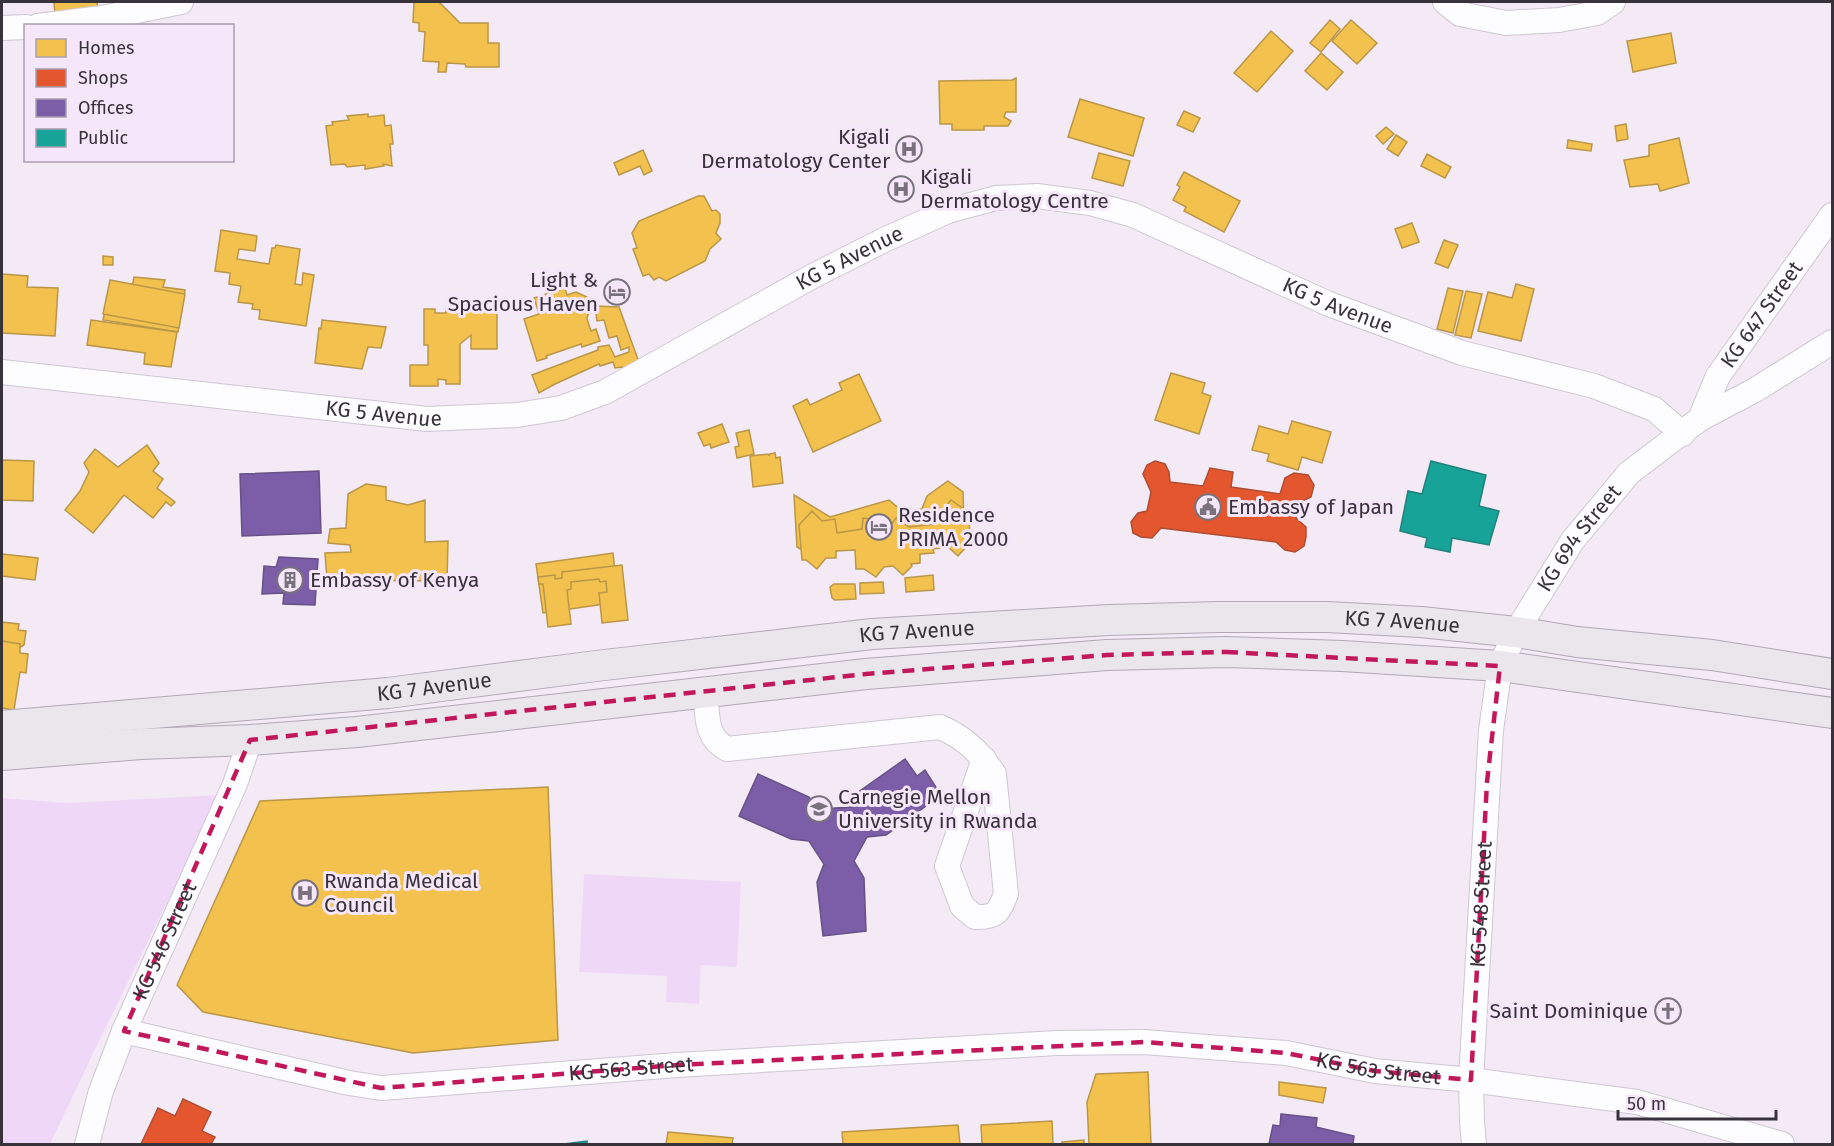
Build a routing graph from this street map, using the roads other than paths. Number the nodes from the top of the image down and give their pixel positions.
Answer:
1 (181, 2) edge
2 (1445, 2) edge
3 (1613, 2) edge
4 (54, 24) edge
5 (24, 27) edge
6 (2, 28) edge
7 (1833, 215) edge
8 (1833, 342) edge
9 (2, 372) edge
10 (1692, 426) junction
11 (1516, 632) junction
12 (1500, 666) junction
13 (1833, 674) edge
14 (705, 691) junction
15 (1833, 712) edge
16 (2, 726) edge
17 (250, 740) junction
18 (2, 755) edge
19 (984, 759) junction
20 (124, 1031) junction
21 (1472, 1080) junction
22 (87, 1144) edge
23 (1474, 1144) edge
24 (1782, 1144) edge

1 - 4 street
2 - 3 street
5 - 6 street
7 - 10 street, KG 647 Street
8 - 10 street
9 - 10 street, KG 5 Avenue
10 - 11 street, KG 694 Street
11 - 12 street, KG 694 Street
11 - 13 main road, KG 7 Avenue
11 - 16 main road, KG 7 Avenue
12 - 14 main road, KG 7 Avenue
12 - 15 main road, KG 7 Avenue
12 - 21 street, KG 548 Street
14 - 17 main road, KG 7 Avenue
14 - 19 street
17 - 18 main road, KG 7 Avenue
17 - 20 street, KG 546 Street
19 - 19 street
20 - 21 street, KG 563 Street
20 - 22 street, KG 546 Street
21 - 23 street, KG 548 Street
21 - 24 street, KG 563 Street

